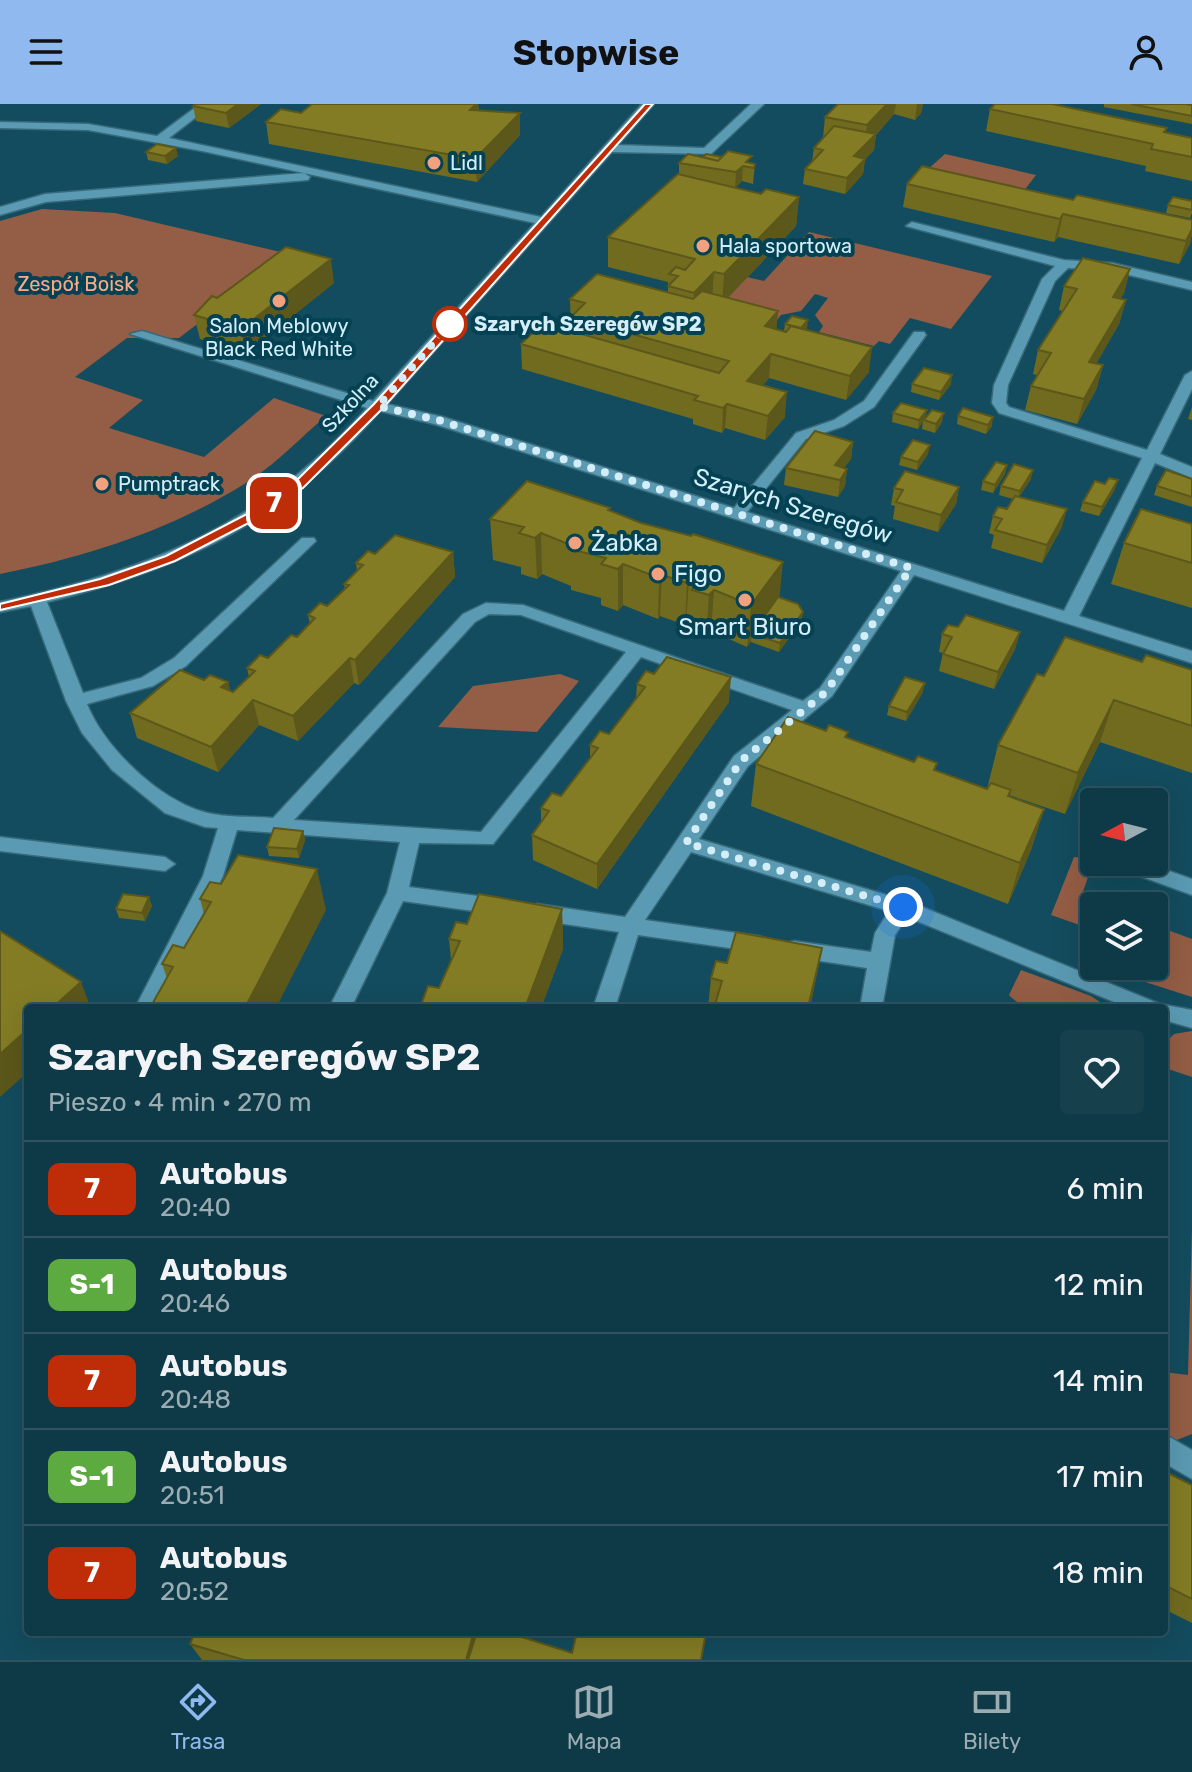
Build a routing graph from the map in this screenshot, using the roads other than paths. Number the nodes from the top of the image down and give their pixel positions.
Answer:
1 (207, 104) edge
2 (648, 104) edge
3 (758, 104) edge
4 (0, 125) edge
5 (159, 140) junction
6 (610, 148) junction
7 (324, 176) junction
8 (0, 211) edge
9 (543, 221) junction
10 (912, 226) dead end
11 (1064, 264) junction
12 (1192, 286) edge
13 (137, 334) dead end
14 (919, 335) dead end
15 (1192, 375) edge
16 (378, 406) junction
17 (1151, 456) junction
18 (1192, 473) edge
19 (737, 514) junction
20 (308, 541) dead end
21 (911, 568) junction
22 (37, 599) junction
23 (0, 607) edge
24 (1069, 619) junction
25 (637, 650) junction
26 (1192, 657) edge
27 (75, 701) junction
28 (807, 709) junction
29 (230, 822) junction
30 (278, 825) junction
31 (411, 836) junction
32 (686, 843) junction
33 (0, 844) edge
34 (165, 864) dead end
35 (1161, 876) edge
36 (1192, 887) edge
37 (397, 893) junction
38 (903, 907) junction
39 (631, 925) junction
40 (879, 962) junction
41 (148, 1004) edge
42 (342, 1004) edge
43 (605, 1004) edge
44 (872, 1004) edge
45 (1140, 1004) edge
46 (1168, 1012) edge
47 (1192, 1019) edge
48 (1168, 1450) edge
49 (1192, 1466) edge

1 - 5 street
2 - 6 street, Szkolna
3 - 6 street
4 - 5 street
5 - 7 street
6 - 9 street, Szkolna
7 - 8 street
7 - 9 street
9 - 16 street, Szkolna
10 - 11 street
11 - 12 street
11 - 17 street
13 - 16 street, Szarych Szeregów
14 - 19 street
15 - 17 street
16 - 19 street, Szarych Szeregów
16 - 22 street, Szkolna
17 - 18 street
17 - 24 street
19 - 21 street, Szarych Szeregów
20 - 27 street
21 - 24 street, Szarych Szeregów
21 - 28 street
22 - 23 street, Szkolna
22 - 27 street
24 - 26 street, Szarych Szeregów
25 - 28 street
25 - 30 street
25 - 31 street
27 - 29 street
28 - 32 street
29 - 30 street
29 - 41 street
30 - 31 street
31 - 37 street
32 - 38 street
32 - 39 street
33 - 34 street
35 - 36 street
37 - 39 street
37 - 42 street
38 - 40 street
38 - 45 street
39 - 40 street
39 - 43 street
40 - 44 street
46 - 47 street
48 - 49 street

